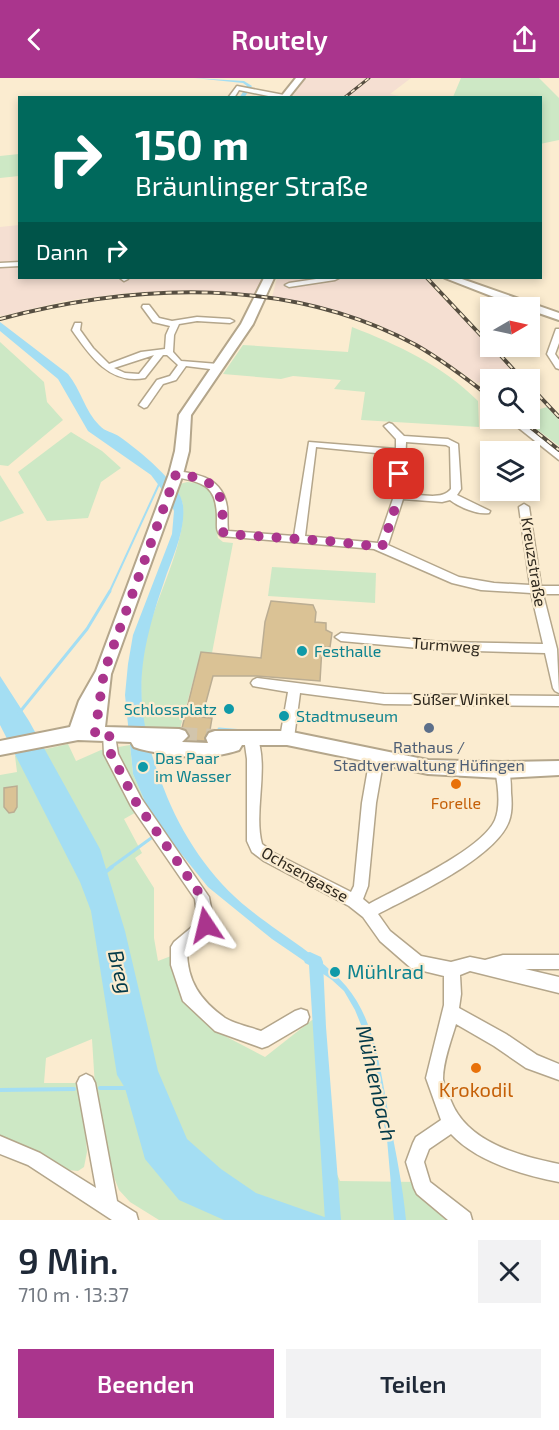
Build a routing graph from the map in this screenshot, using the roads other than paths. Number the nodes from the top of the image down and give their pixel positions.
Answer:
1 (300, 78) edge
2 (232, 96) edge
3 (279, 96) edge
4 (285, 96) edge
5 (18, 264) edge
6 (0, 265) edge
7 (269, 279) edge
8 (328, 279) edge
9 (453, 279) edge
10 (289, 285) dead end
11 (146, 306) dead end
12 (559, 317) edge
13 (230, 321) dead end
14 (174, 324) junction
15 (78, 325) dead end
16 (559, 331) edge
17 (165, 352) junction
18 (183, 364) junction
19 (559, 366) edge
20 (107, 367) junction
21 (218, 368) junction
22 (144, 375) junction
23 (167, 380) junction
24 (144, 405) dead end
25 (388, 426) dead end
26 (524, 429) edge
27 (400, 439) junction
28 (399, 452) junction
29 (559, 457) edge
30 (174, 479) junction
31 (399, 496) junction
32 (451, 496) junction
33 (524, 507) dead end
34 (485, 511) dead end
35 (299, 539) junction
36 (382, 547) junction
37 (536, 590) junction
38 (559, 590) edge
39 (546, 630) junction
40 (559, 630) edge
41 (341, 637) dead end
42 (551, 649) junction
43 (256, 683) dead end
44 (295, 687) junction
45 (559, 688) edge
46 (559, 701) edge
47 (106, 734) junction
48 (215, 738) tunnel mouth
49 (251, 738) junction
50 (287, 738) junction
51 (3, 749) edge
52 (377, 757) junction
53 (559, 768) edge
54 (502, 770) junction
55 (354, 901) junction
56 (368, 912) junction
57 (559, 962) edge
58 (487, 967) junction
59 (451, 970) junction
60 (559, 986) edge
61 (449, 1011) junction
62 (301, 1017) dead end
63 (559, 1072) edge
64 (86, 1083) dead end
65 (452, 1123) junction
66 (0, 1145) edge
67 (559, 1173) edge
68 (108, 1205) junction
69 (129, 1220) edge
70 (463, 1220) edge

1 - 4 main road
2 - 3 street
5 - 6 street
7 - 21 main road
8 - 10 street
9 - 12 main road
11 - 14 street
13 - 14 street
14 - 17 street
15 - 20 street
16 - 19 street
17 - 18 street
17 - 20 street
17 - 22 street
18 - 21 street
18 - 23 street
20 - 22 street
21 - 30 main road
22 - 23 street
23 - 24 street
25 - 27 street
26 - 29 street
27 - 28 street
27 - 32 street
28 - 31 street
28 - 35 street
30 - 35 street
30 - 47 main road
31 - 32 street
31 - 36 street
32 - 34 street
33 - 37 street, Kreuzstraße
35 - 36 street
36 - 37 street
37 - 38 street
37 - 39 street, Kreuzstraße
39 - 40 street
39 - 42 street, Kreuzstraße
41 - 42 street, Turmweg
42 - 45 street, Kreuzstraße
43 - 44 street, Süßer Winkel
44 - 46 street, Süßer Winkel
44 - 50 street
47 - 49 main road
47 - 51 main road
47 - 62 street
48 - 49 main road
49 - 50 main road
49 - 55 street, Ochsengasse
50 - 52 main road
52 - 54 main road
52 - 55 street
53 - 54 main road
54 - 56 street
55 - 56 street
56 - 59 street
57 - 58 street
58 - 59 street
58 - 60 street
59 - 61 street
61 - 63 street
61 - 65 street
64 - 68 street
65 - 67 street
65 - 70 street
66 - 68 street
68 - 69 street

